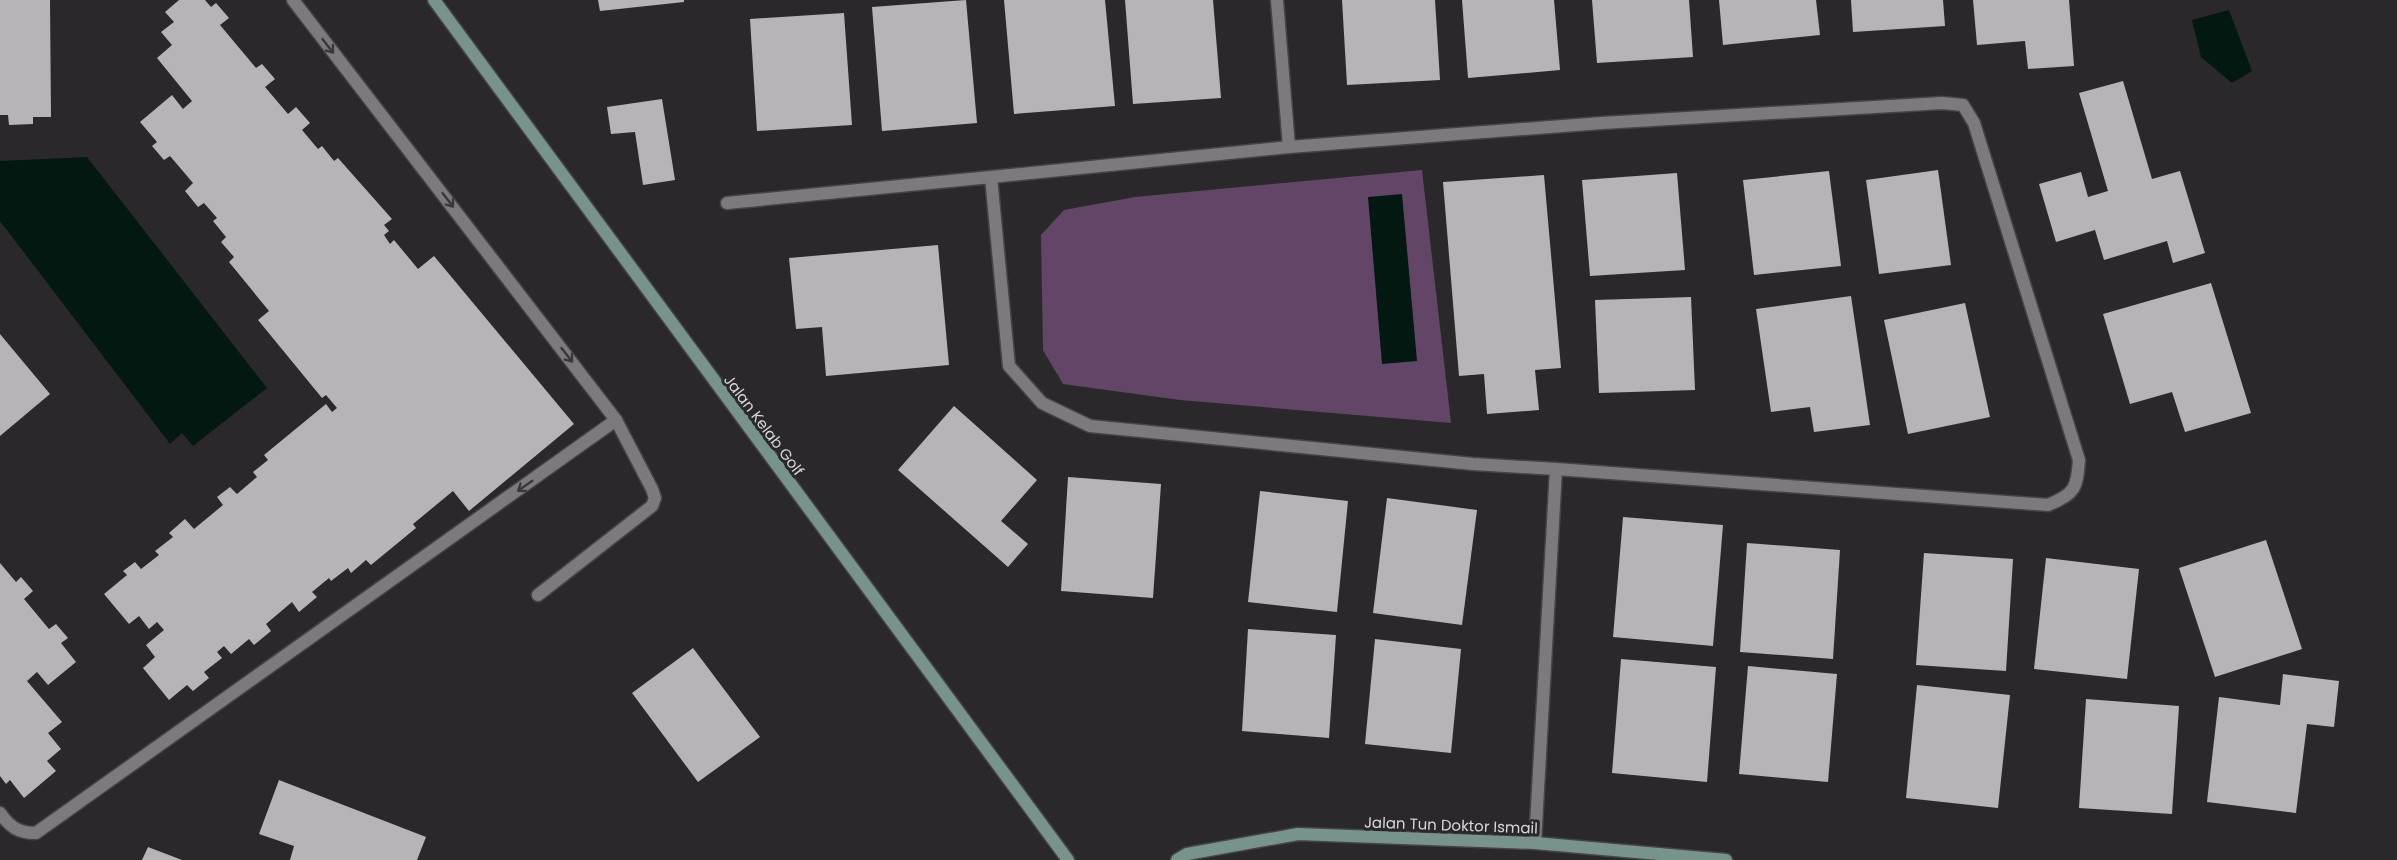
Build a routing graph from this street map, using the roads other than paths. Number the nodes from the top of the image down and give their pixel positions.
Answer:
1 (293, 0) edge
2 (1277, 0) edge
3 (434, 2) edge
4 (1289, 147) junction
5 (991, 177) junction
6 (727, 203) dead end
7 (616, 420) junction
8 (1556, 469) junction
9 (538, 595) dead end
10 (0, 813) edge
11 (1535, 843) junction
12 (1068, 860) edge
13 (1177, 860) edge
14 (1726, 860) edge

1 -> 7 street
2 - 4 street
3 - 12 street, Jalan Kelab Golf
4 - 5 street
4 - 8 street
5 - 6 street
5 - 8 street
7 - 9 street
7 -> 10 street
8 - 11 street
11 - 13 street, Jalan Tun Doktor Ismail
11 - 14 street, Jalan Tun Doktor Ismail

